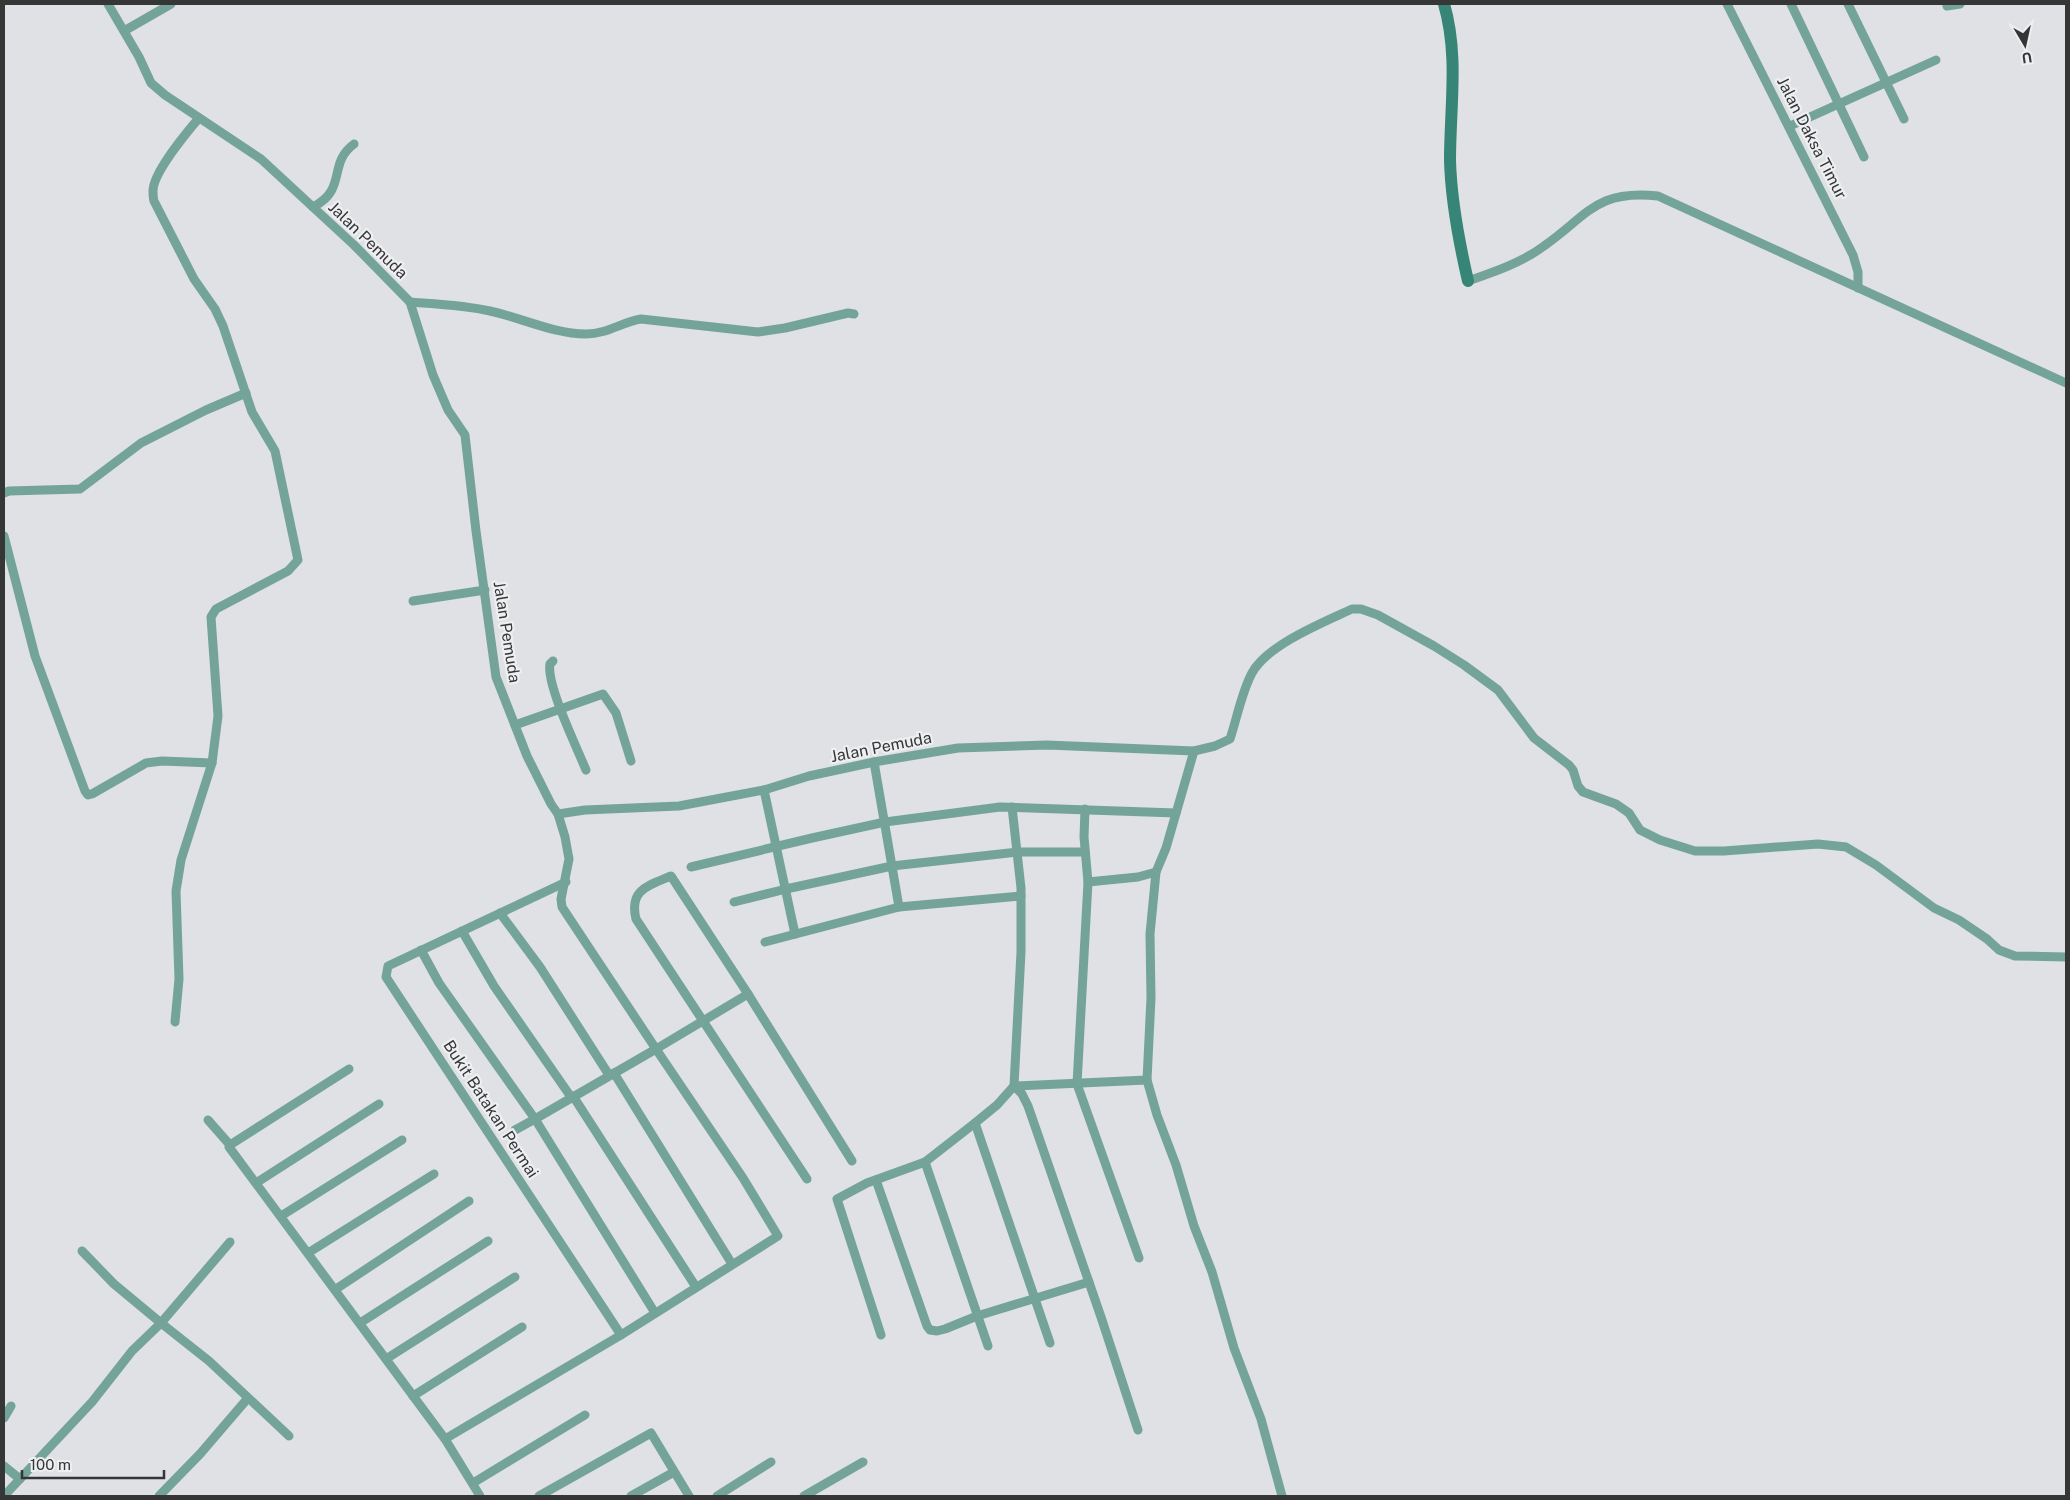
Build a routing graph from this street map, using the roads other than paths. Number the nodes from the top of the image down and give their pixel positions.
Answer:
1 (108, 4) edge
2 (171, 4) edge
3 (1444, 4) edge
4 (1727, 4) edge
5 (1791, 4) edge
6 (1848, 4) edge
7 (1960, 4) edge
8 (1947, 6) dead end
9 (124, 31) junction
10 (1936, 60) dead end
11 (1886, 83) junction
12 (1839, 104) junction
13 (199, 118) junction
14 (1904, 120) dead end
15 (1790, 126) junction
16 (354, 144) dead end
17 (1864, 157) dead end
18 (313, 207) junction
19 (1468, 281) joint
20 (1858, 288) junction
21 (410, 302) junction
22 (854, 314) dead end
23 (2066, 383) edge
24 (246, 393) junction
25 (5, 491) edge
26 (4, 536) edge
27 (6, 564) edge
28 (484, 590) junction
29 (413, 601) dead end
30 (553, 661) dead end
31 (561, 709) junction
32 (515, 725) junction
33 (1194, 751) junction
34 (631, 761) dead end
35 (874, 762) junction
36 (212, 763) junction
37 (586, 770) dead end
38 (764, 790) junction
39 (1012, 807) junction
40 (1085, 809) junction
41 (1176, 813) junction
42 (558, 814) junction
43 (885, 822) junction
44 (777, 847) junction
45 (1018, 852) junction
46 (1085, 852) junction
47 (892, 866) junction
48 (691, 867) dead end
49 (1156, 872) junction
50 (566, 882) junction
51 (1088, 882) junction
52 (786, 889) junction
53 (1021, 896) junction
54 (734, 902) dead end
55 (899, 907) junction
56 (500, 913) junction
57 (462, 931) junction
58 (795, 934) junction
59 (765, 942) dead end
60 (421, 950) junction
61 (2066, 957) edge
62 (748, 994) junction
63 (704, 1020) junction
64 (175, 1022) dead end
65 (656, 1049) junction
66 (349, 1069) dead end
67 (612, 1074) junction
68 (1147, 1080) junction
69 (1077, 1084) junction
70 (1014, 1086) junction
71 (572, 1097) junction
72 (379, 1104) dead end
73 (535, 1119) junction
74 (208, 1120) dead end
75 (975, 1123) junction
76 (515, 1130) dead end
77 (402, 1140) dead end
78 (230, 1145) junction
79 (852, 1160) dead end
80 (925, 1162) junction
81 (434, 1174) dead end
82 (807, 1179) dead end
83 (876, 1180) junction
84 (256, 1183) junction
85 (469, 1201) dead end
86 (281, 1216) junction
87 (488, 1241) dead end
88 (230, 1242) dead end
89 (82, 1251) dead end
90 (308, 1253) junction
91 (1139, 1258) dead end
92 (732, 1264) junction
93 (515, 1277) dead end
94 (1089, 1282) junction
95 (696, 1287) junction
96 (336, 1289) junction
97 (1035, 1298) junction
98 (655, 1313) junction
99 (977, 1316) junction
100 (161, 1323) junction
101 (360, 1323) junction
102 (522, 1327) dead end
103 (881, 1334) dead end
104 (621, 1335) junction
105 (1050, 1343) dead end
106 (988, 1346) dead end
107 (386, 1359) junction
108 (413, 1396) junction
109 (248, 1398) junction
110 (11, 1406) dead end
111 (585, 1415) dead end
112 (4, 1418) edge
113 (1138, 1430) dead end
114 (289, 1436) dead end
115 (445, 1439) junction
116 (771, 1462) dead end
117 (863, 1462) dead end
118 (4, 1466) edge
119 (674, 1472) junction
120 (20, 1479) junction
121 (473, 1483) junction
122 (6, 1495) edge
123 (159, 1496) edge
124 (480, 1496) edge
125 (539, 1496) edge
126 (631, 1496) edge
127 (689, 1496) edge
128 (717, 1496) edge
129 (804, 1496) edge
130 (1282, 1496) edge

1 - 9 street, Jalan Pemuda
2 - 9 street
3 - 19 street
4 - 15 street, Jalan Daksa Timur
5 - 12 street
6 - 11 street
7 - 8 street
9 - 13 street, Jalan Pemuda
10 - 11 street
11 - 12 street
11 - 14 street
12 - 15 street
12 - 17 street
13 - 18 street, Jalan Pemuda
13 - 24 street
15 - 20 street, Jalan Daksa Timur
16 - 18 street
18 - 21 street, Jalan Pemuda
19 - 20 street
20 - 23 street
21 - 22 street
21 - 28 street, Jalan Pemuda
24 - 25 street
24 - 36 street
26 - 27 street
27 - 36 street
28 - 29 street
28 - 32 street, Jalan Pemuda
30 - 31 street
31 - 32 street
31 - 34 street
31 - 37 street
32 - 42 street, Jalan Pemuda
33 - 35 street, Jalan Pemuda
33 - 41 street
33 - 61 street, Jalan Pemuda
35 - 38 street, Jalan Pemuda
35 - 43 street
36 - 64 street
38 - 42 street, Jalan Pemuda
38 - 44 street
39 - 40 street
39 - 43 street
39 - 45 street
40 - 41 street
40 - 46 street
41 - 49 street
42 - 50 street
43 - 44 street
43 - 47 street
44 - 48 street
44 - 52 street
45 - 46 street
45 - 47 street
45 - 53 street
46 - 51 street
47 - 52 street
47 - 55 street
49 - 51 street
49 - 68 street
50 - 56 street, Bukit Batakan Permai
50 - 65 street
51 - 69 street
52 - 54 street
52 - 58 street
53 - 55 street
53 - 70 street
55 - 58 street
56 - 57 street, Bukit Batakan Permai
56 - 67 street
57 - 60 street, Bukit Batakan Permai
57 - 71 street
58 - 59 street
60 - 73 street, Bukit Batakan Permai
60 - 104 street, Bukit Batakan Permai
62 - 63 street, Bukit Batakan Permai
62 - 63 street
62 - 79 street
63 - 65 street, Bukit Batakan Permai
63 - 82 street
65 - 67 street, Bukit Batakan Permai
65 - 92 street
66 - 78 street
67 - 71 street, Bukit Batakan Permai
67 - 92 street
68 - 69 street
68 - 130 street
69 - 70 street
69 - 91 street
70 - 75 street
70 - 94 street
71 - 73 street, Bukit Batakan Permai
71 - 95 street
72 - 84 street
73 - 76 street
73 - 98 street, Bukit Batakan Permai
74 - 78 street
75 - 80 street
75 - 97 street
77 - 86 street
78 - 84 street
80 - 83 street
80 - 99 street
81 - 90 street
83 - 99 street
83 - 103 street
84 - 86 street
85 - 96 street
86 - 90 street
87 - 101 street
88 - 100 street
89 - 100 street
90 - 96 street
92 - 95 street
93 - 107 street
94 - 97 street
94 - 113 street
95 - 98 street
96 - 101 street
97 - 99 street
97 - 105 street
98 - 104 street
99 - 106 street
100 - 109 street
100 - 120 street
101 - 107 street
102 - 108 street
104 - 115 street
107 - 108 street
108 - 115 street
109 - 114 street
109 - 123 street
110 - 112 street
111 - 121 street
115 - 121 street
116 - 128 street
117 - 129 street
118 - 120 street
119 - 125 street
119 - 126 street
119 - 127 street
120 - 122 street
121 - 124 street

